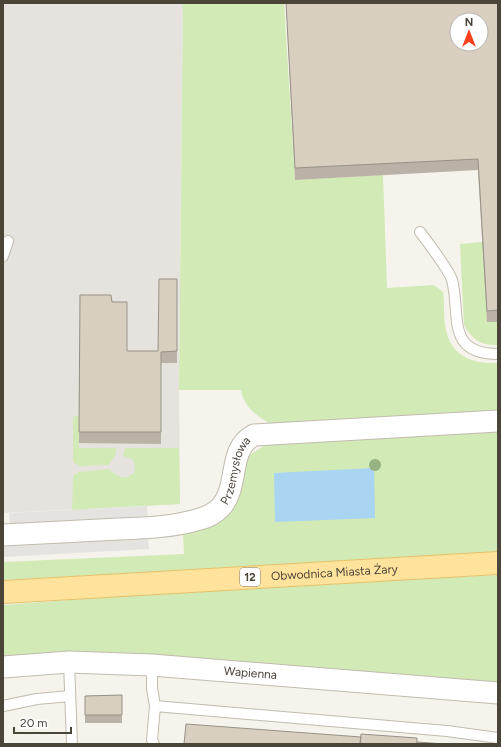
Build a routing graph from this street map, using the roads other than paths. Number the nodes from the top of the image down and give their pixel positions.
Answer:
1 (420, 232) dead end
2 (8, 241) dead end
3 (3, 256) edge
4 (498, 354) edge
5 (498, 421) edge
6 (3, 535) edge
7 (498, 563) edge
8 (3, 592) edge
9 (69, 662) junction
10 (152, 665) junction
11 (3, 667) edge
12 (498, 693) edge
13 (70, 696) junction
14 (3, 706) edge
15 (155, 706) junction
16 (498, 738) edge
17 (72, 744) edge
18 (154, 744) edge

1 - 4 lane
2 - 3 lane
5 - 6 street, Przemysłowa
7 - 8 main road, Obwodnica Miasta Żary / 12
9 - 10 street, Wapienna
9 - 11 street, Wapienna
9 - 13 lane
10 - 12 street, Wapienna
10 - 15 lane
13 - 14 lane
13 - 17 lane
15 - 16 lane
15 - 18 lane

